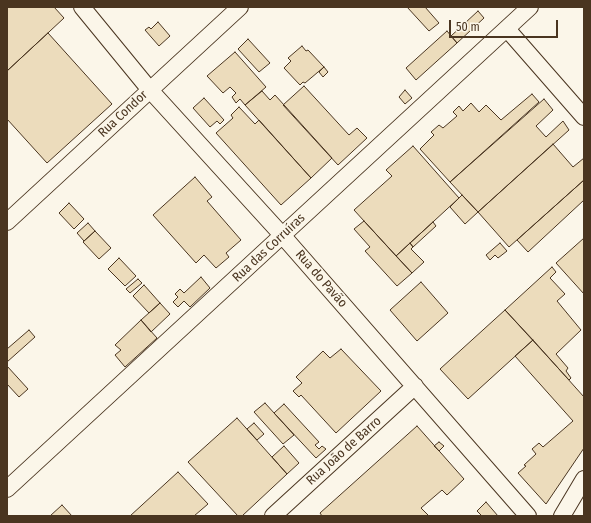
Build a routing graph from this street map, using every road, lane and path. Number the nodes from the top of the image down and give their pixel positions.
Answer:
1 (82, 7) edge
2 (240, 7) edge
3 (530, 7) edge
4 (507, 29) junction
5 (150, 90) junction
6 (584, 117) edge
7 (7, 222) edge
8 (282, 235) junction
9 (415, 386) junction
10 (584, 479) edge
11 (7, 489) edge
12 (273, 516) edge
13 (528, 516) edge
14 (562, 516) edge

1 - 5 street, Rua do Pavão
2 - 5 street, Rua Condor
3 - 4 street, Rua das Corruíras
4 - 6 street
4 - 8 street, Rua das Corruíras
5 - 7 street, Rua Condor
5 - 8 street, Rua do Pavão
8 - 9 street, Rua do Pavão
8 - 11 street, Rua das Corruíras
9 - 12 street, Rua João de Barro
9 - 13 street, Rua do Pavão
10 - 14 street

